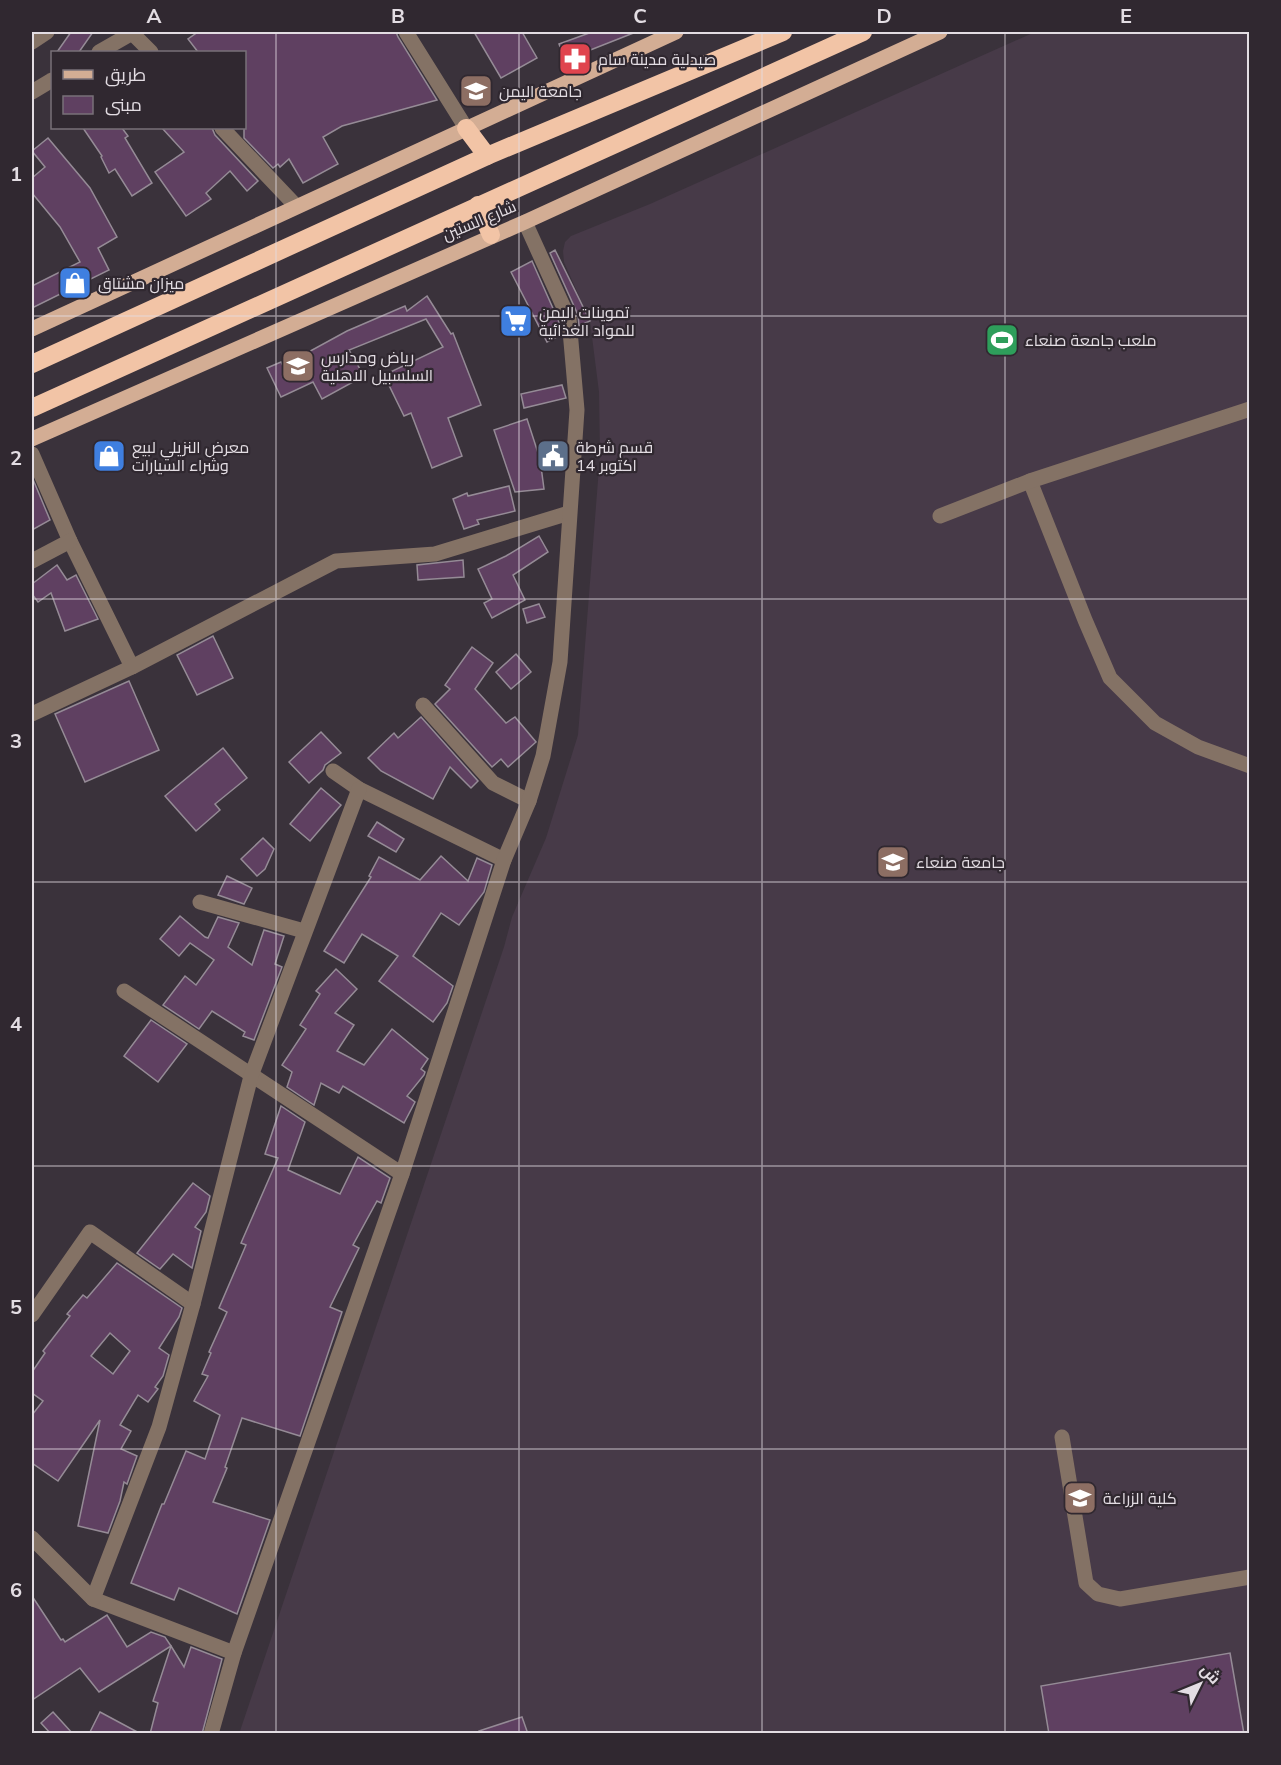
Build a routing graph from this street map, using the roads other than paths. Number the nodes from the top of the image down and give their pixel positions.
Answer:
1 (47, 32) edge
2 (133, 32) edge
3 (406, 32) edge
4 (672, 32) edge
5 (783, 32) edge
6 (863, 32) edge
7 (940, 32) edge
8 (32, 42) edge
9 (101, 51) edge
10 (150, 51) edge
11 (51, 81) edge
12 (32, 93) edge
13 (466, 128) junction
14 (223, 129) edge
15 (487, 156) junction
16 (478, 205) junction
17 (296, 206) junction
18 (525, 222) junction
19 (491, 235) junction
20 (32, 329) edge
21 (32, 364) edge
22 (32, 408) edge
23 (1250, 409) edge
24 (32, 439) edge
25 (32, 454) edge
26 (1030, 481) junction
27 (569, 513) junction
28 (940, 516) dead end
29 (70, 541) junction
30 (32, 561) edge
31 (132, 667) junction
32 (423, 705) dead end
33 (32, 714) edge
34 (1250, 766) edge
35 (333, 771) dead end
36 (359, 789) junction
37 (529, 801) junction
38 (504, 860) junction
39 (200, 902) dead end
40 (304, 931) junction
41 (124, 991) dead end
42 (251, 1076) junction
43 (402, 1174) junction
44 (193, 1304) junction
45 (32, 1315) edge
46 (1062, 1437) dead end
47 (32, 1538) edge
48 (1250, 1577) edge
49 (93, 1599) junction
50 (234, 1653) junction
51 (211, 1734) edge

1 - 8 street
2 - 9 street
2 - 10 street
3 - 13 street
4 - 13 main road
5 - 15 highway
6 - 16 highway, شارع الستين
7 - 18 main road, شارع الستين
11 - 12 street
13 - 15 highway
13 - 17 main road
14 - 17 street
15 - 21 highway
16 - 19 highway
16 - 22 highway, شارع الستين
17 - 20 main road
18 - 19 main road, شارع الستين
18 - 27 street
19 - 24 main road, شارع الستين
23 - 26 street
25 - 29 street
26 - 28 street
26 - 34 street
27 - 31 street
27 - 37 street
29 - 30 street
29 - 31 street
31 - 33 street
32 - 37 street
35 - 36 street
36 - 38 street
36 - 40 street
37 - 38 street
38 - 43 street
39 - 40 street
40 - 42 street
41 - 42 street
42 - 43 street
42 - 44 street
43 - 50 street
44 - 45 street
44 - 49 street
46 - 48 street
47 - 49 street
49 - 50 street
50 - 51 street

